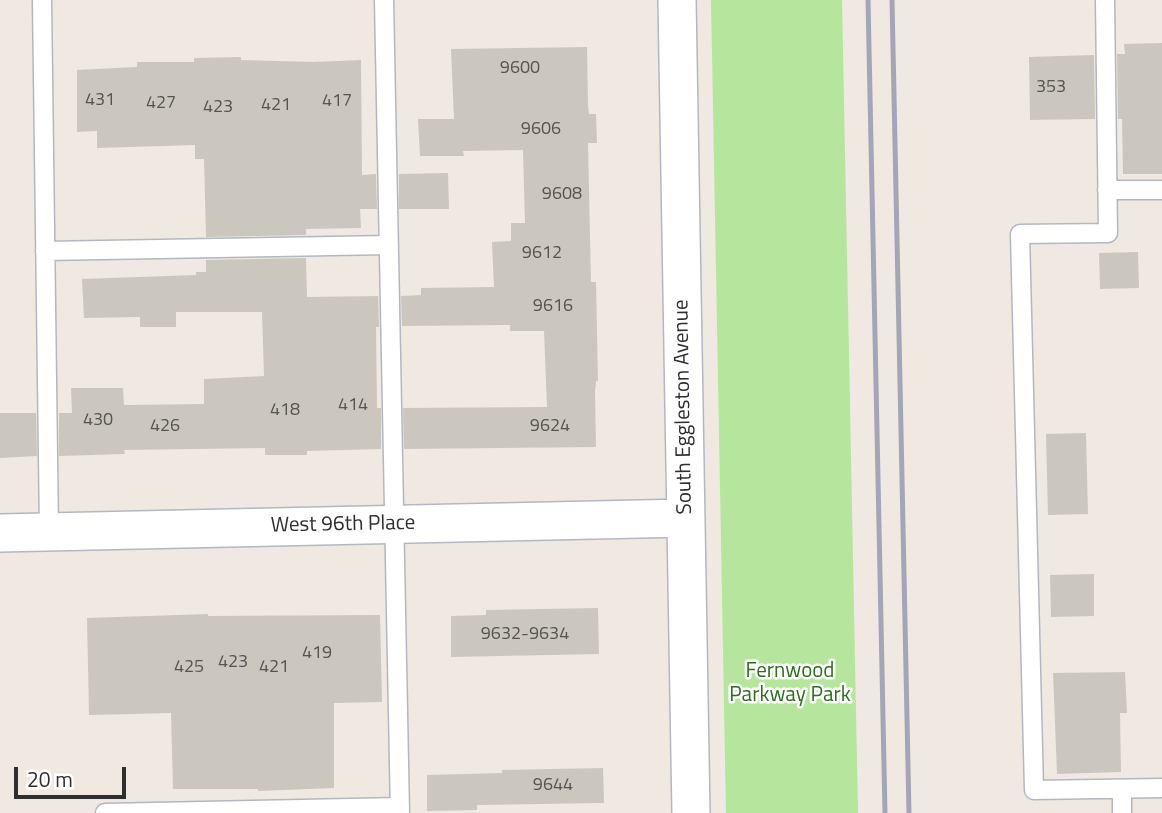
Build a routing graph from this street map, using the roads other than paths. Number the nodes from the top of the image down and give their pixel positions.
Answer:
1 (42, 0) edge
2 (384, 0) edge
3 (677, 0) edge
4 (1105, 0) edge
5 (1107, 190) junction
6 (1162, 190) edge
7 (388, 245) junction
8 (45, 251) junction
9 (686, 518) junction
10 (394, 524) junction
11 (49, 532) junction
12 (0, 533) edge
13 (1162, 788) edge
14 (1122, 789) junction
15 (400, 810) edge
16 (105, 813) edge
17 (691, 813) edge
18 (1122, 813) edge

1 - 8 lane
2 - 7 lane
3 - 9 street, South Eggleston Avenue
4 - 5 lane
5 - 6 lane
5 - 14 lane
7 - 8 lane
7 - 10 lane
8 - 11 lane
9 - 10 street, West 96th Place
9 - 17 street, South Eggleston Avenue
10 - 11 street, West 96th Place
10 - 15 lane
11 - 12 street, West 96th Place
13 - 14 lane
14 - 18 lane
15 - 16 lane

